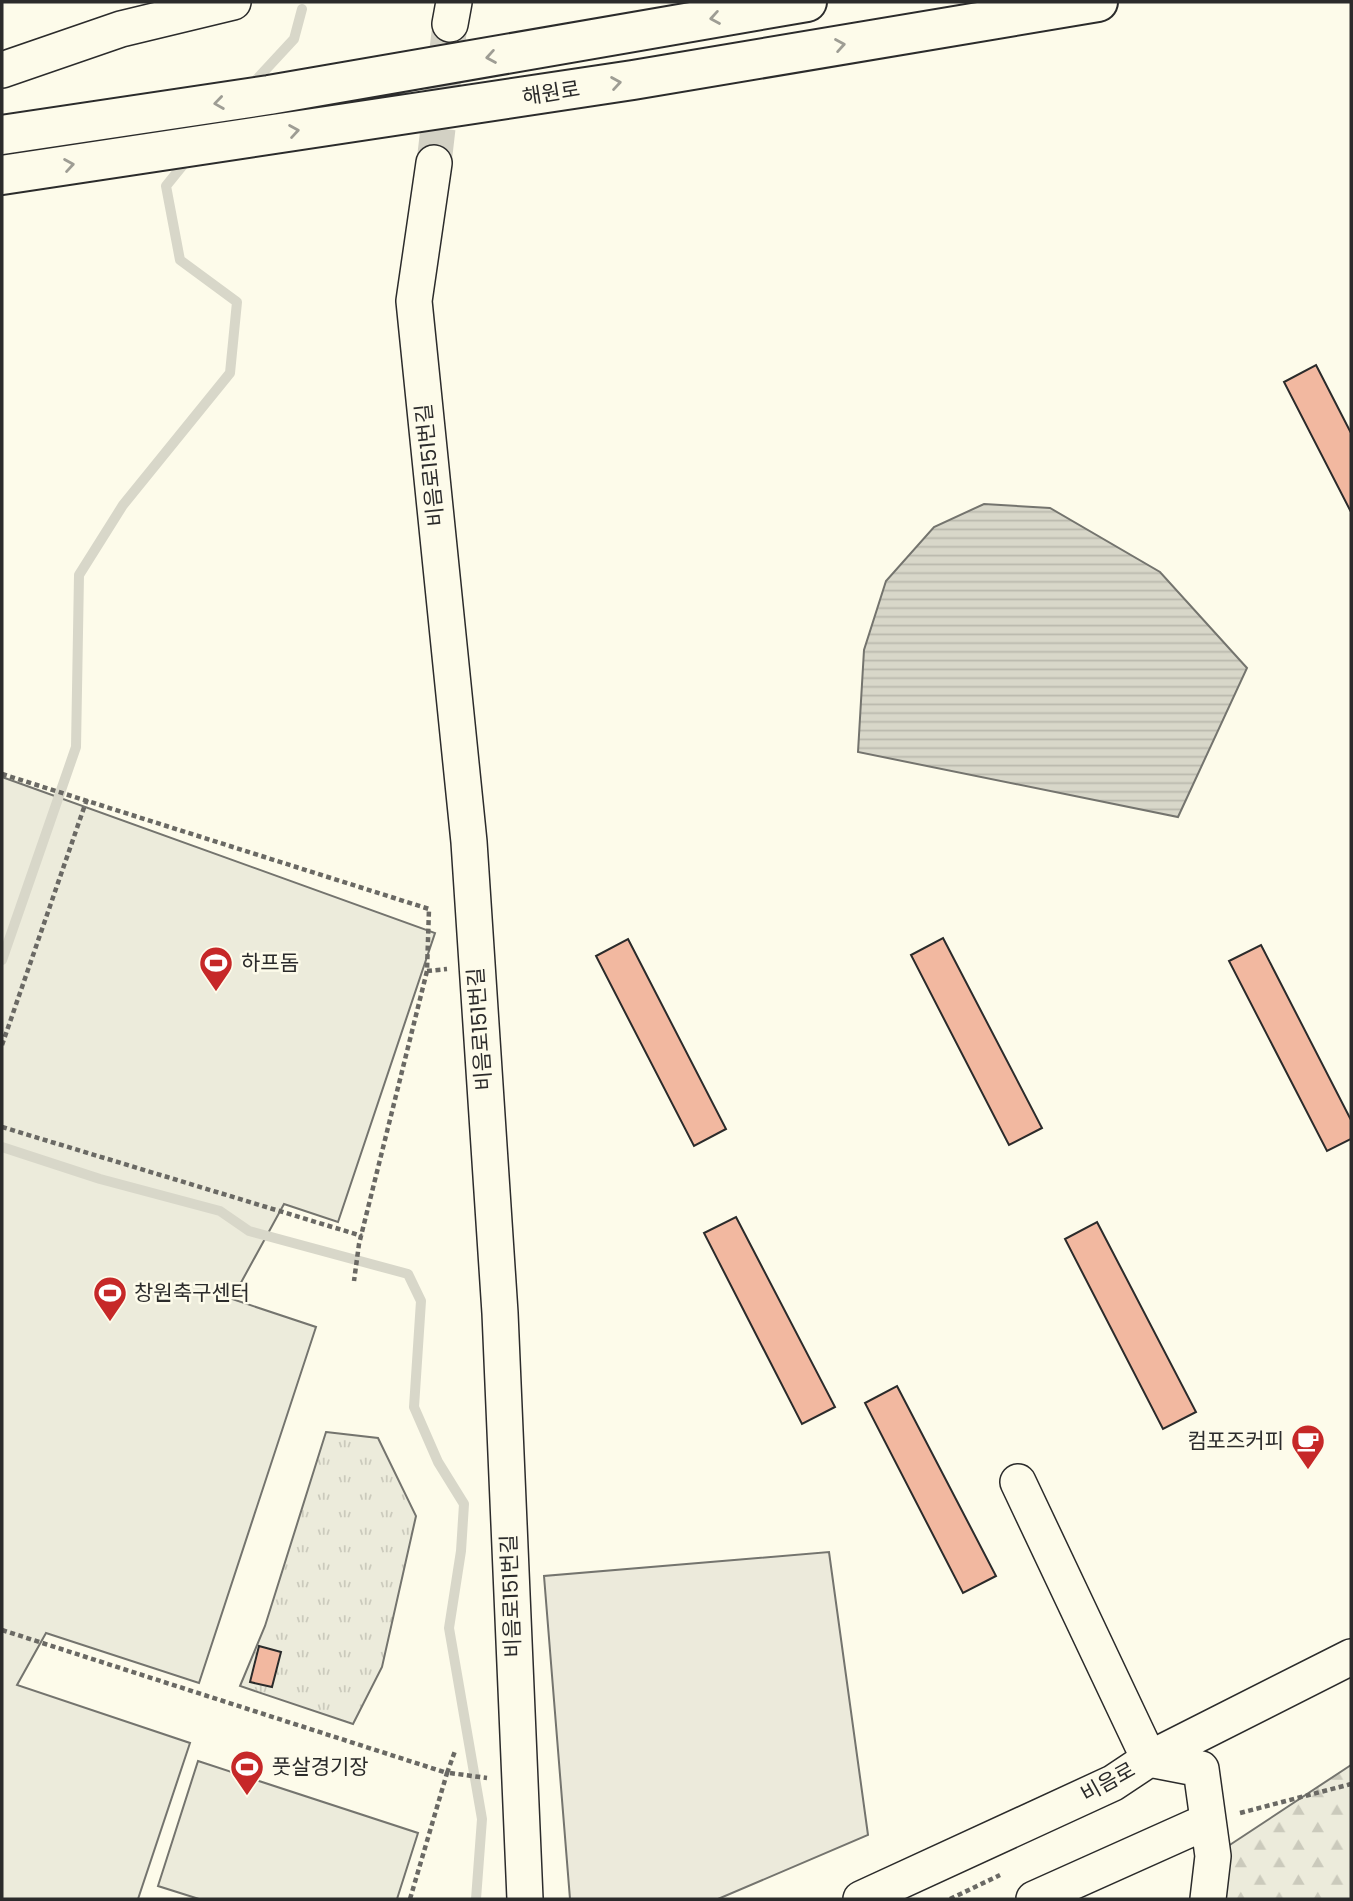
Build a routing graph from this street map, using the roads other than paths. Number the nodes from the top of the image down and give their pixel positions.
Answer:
1 (233, 2) edge
2 (807, 2) edge
3 (1098, 2) edge
4 (2, 70) edge
5 (2, 135) edge
6 (434, 163) tunnel mouth
7 (2, 175) edge
8 (1018, 1482) dead end
9 (1351, 1657) edge
10 (1149, 1759) junction
11 (1208, 1821) junction
12 (525, 1899) edge
13 (861, 1899) edge
14 (1034, 1899) edge
15 (1208, 1899) edge

1 - 4 street
2 -> 5 highway
7 -> 3 highway, 해원로
6 - 12 street, 비음로151번길
8 - 10 street
9 - 10 street, 비음로
10 - 11 street
10 - 13 street, 비음로
11 - 14 street
11 - 15 street

